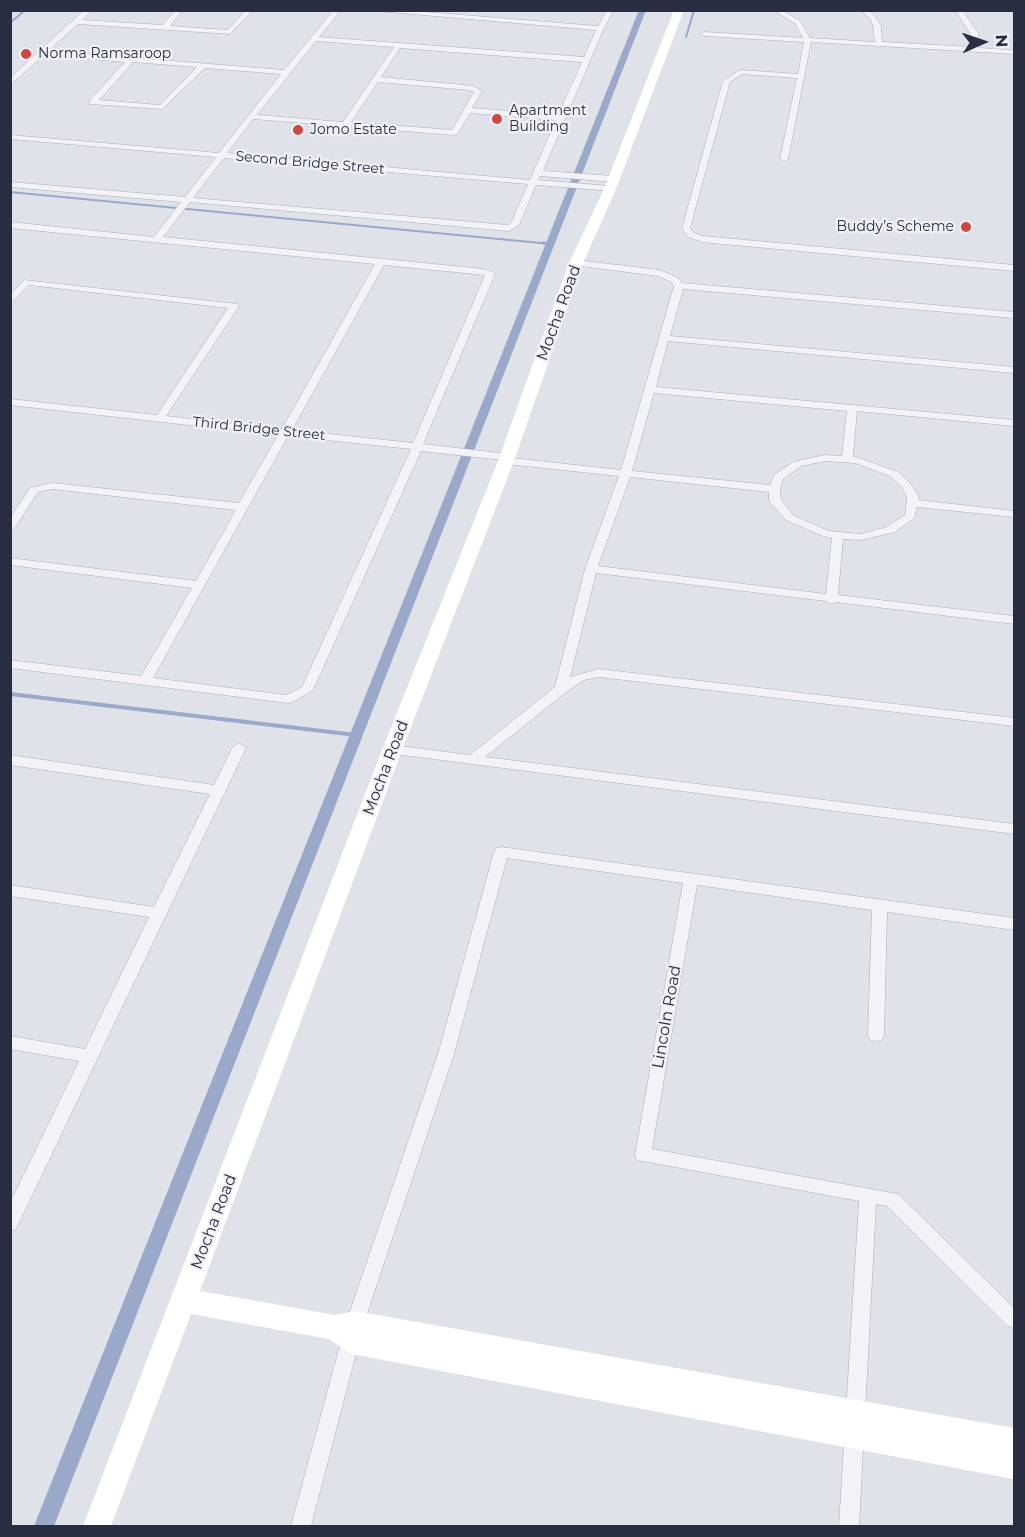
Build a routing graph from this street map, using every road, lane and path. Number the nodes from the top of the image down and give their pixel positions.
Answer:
1 (89, 10) edge
2 (180, 10) edge
3 (250, 10) edge
4 (338, 10) edge
5 (368, 10) edge
6 (521, 10) edge
7 (611, 10) edge
8 (679, 10) edge
9 (777, 10) edge
10 (863, 10) edge
11 (958, 10) edge
12 (422, 13) edge
13 (76, 22) junction
14 (515, 22) junction
15 (164, 28) junction
16 (600, 28) junction
17 (704, 34) dead end
18 (313, 39) junction
19 (808, 40) junction
20 (879, 44) junction
21 (398, 46) junction
22 (976, 50) junction
23 (1014, 52) edge
24 (42, 53) junction
25 (131, 60) junction
26 (588, 60) junction
27 (203, 66) junction
28 (286, 72) junction
29 (801, 76) junction
30 (375, 79) junction
31 (10, 82) edge
32 (467, 110) junction
33 (252, 117) junction
34 (562, 118) junction
35 (345, 124) junction
36 (10, 137) edge
37 (220, 156) junction
38 (784, 159) dead end
39 (538, 173) junction
40 (534, 183) junction
41 (10, 184) edge
42 (612, 184) junction
43 (182, 206) junction
44 (10, 225) edge
45 (156, 240) junction
46 (381, 262) junction
47 (576, 263) junction
48 (1014, 268) edge
49 (679, 286) junction
50 (10, 301) edge
51 (1014, 315) edge
52 (665, 338) junction
53 (1014, 370) edge
54 (650, 389) junction
55 (10, 402) edge
56 (852, 408) junction
57 (160, 418) junction
58 (1014, 423) edge
59 (286, 432) junction
60 (417, 447) junction
61 (847, 458) junction
62 (507, 459) junction
63 (626, 473) junction
64 (774, 489) junction
65 (913, 503) junction
66 (241, 507) junction
67 (1014, 514) edge
68 (10, 527) edge
69 (838, 536) junction
70 (10, 561) edge
71 (591, 569) junction
72 (200, 585) junction
73 (831, 600) junction
74 (1014, 620) edge
75 (10, 664) edge
76 (145, 681) junction
77 (561, 689) junction
78 (1014, 722) edge
79 (239, 748) dead end
80 (392, 750) junction
81 (474, 759) junction
82 (10, 760) edge
83 (219, 790) junction
84 (1014, 829) edge
85 (691, 879) junction
86 (10, 890) edge
87 (880, 905) junction
88 (159, 913) junction
89 (1014, 924) edge
90 (876, 1035) dead end
91 (10, 1042) edge
92 (89, 1056) junction
93 (868, 1196) junction
94 (10, 1223) edge
95 (184, 1300) junction
96 (1011, 1310) edge
97 (347, 1331) junction
98 (854, 1423) junction
99 (1014, 1443) edge
100 (1014, 1465) edge
101 (97, 1527) edge
102 (301, 1527) edge
103 (849, 1527) edge

1 - 13 street
2 - 15 street
3 - 15 street
4 - 18 street
5 - 12 street
6 - 14 street
7 - 16 street
8 - 42 street, Mocha Road
9 - 19 street
10 - 20 street
11 - 22 street
12 - 14 street
13 - 15 street
13 - 24 street
14 - 16 street
16 - 26 street
17 - 19 street
18 - 21 street
18 - 28 street
19 - 20 street
19 - 29 street
20 - 22 street
21 - 26 street
21 - 30 street
22 - 23 street
24 - 25 street
24 - 31 street
25 - 27 street
25 - 27 street
26 - 34 street
27 - 28 street
28 - 33 street
29 - 38 street
29 - 48 street
30 - 32 street
30 - 35 street
32 - 34 street
32 - 35 street
33 - 35 street
33 - 37 street
34 - 39 street
36 - 37 street, Second Bridge Street
37 - 40 street, Second Bridge Street
37 - 43 street
39 - 40 street
39 - 42 street
40 - 42 street, Second Bridge Street
40 - 43 street
41 - 43 street
42 - 47 street, Mocha Road
43 - 45 street
44 - 45 street
45 - 46 street
46 - 59 street
46 - 60 street
47 - 49 street
47 - 62 street, Mocha Road
49 - 51 street
49 - 52 street
50 - 57 street
52 - 53 street
52 - 54 street
54 - 56 street
54 - 63 street
55 - 57 street, Third Bridge Street
56 - 58 street
56 - 61 street
57 - 59 street, Third Bridge Street
59 - 60 street, Third Bridge Street
59 - 66 street
60 - 62 street, Third Bridge Street
60 - 76 street
61 - 64 street
61 - 65 street
62 - 63 street, Third Bridge Street
62 - 80 street, Mocha Road
63 - 64 street, Third Bridge Street
63 - 71 street
64 - 69 street
65 - 67 street
65 - 69 street
66 - 68 street
66 - 72 street
69 - 73 street
70 - 72 street
71 - 73 street
71 - 77 street
72 - 76 street
73 - 74 street
75 - 76 street
77 - 78 street
77 - 81 street
79 - 83 street
80 - 81 street
80 - 95 street, Mocha Road
81 - 84 street
82 - 83 street
83 - 88 street
85 - 87 street
85 - 93 street, Lincoln Road
85 - 97 street
86 - 88 street
87 - 89 street
87 - 90 street
88 - 92 street
91 - 92 street
92 - 94 street
93 - 96 street
93 - 98 street
95 - 97 street
95 - 101 street, Mocha Road
97 - 98 street
97 - 102 street
98 - 99 street
98 - 100 street
98 - 103 street

